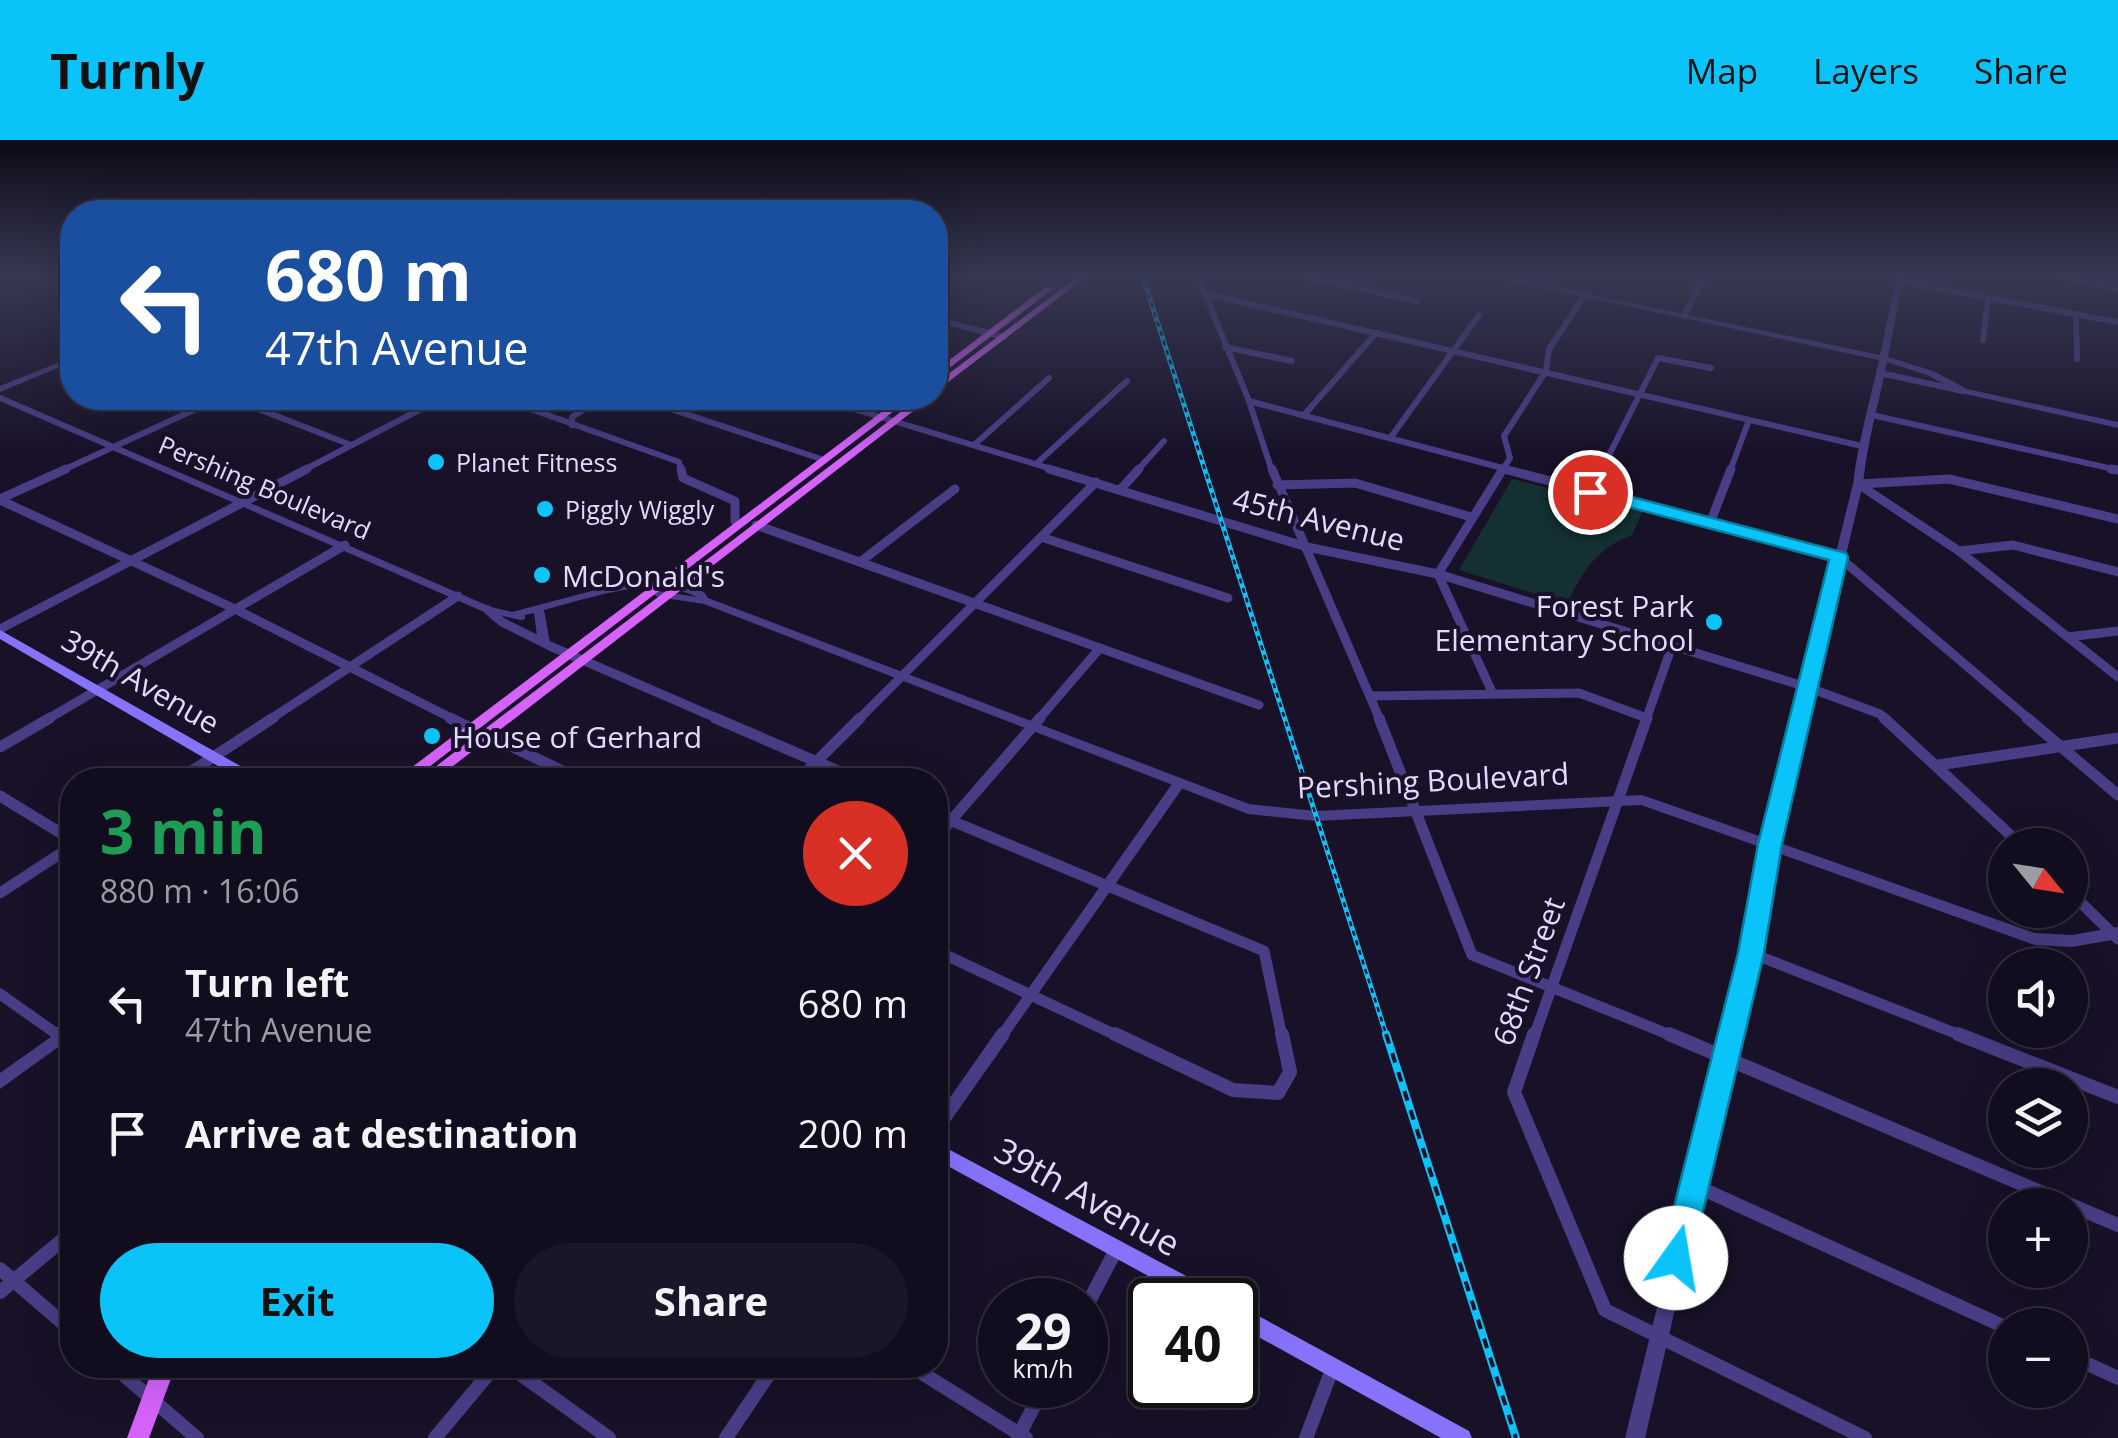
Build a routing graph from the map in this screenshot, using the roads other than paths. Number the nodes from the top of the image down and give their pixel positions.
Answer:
1 (990, 334) edge
2 (1376, 334) edge
3 (993, 335) edge
4 (1007, 335) edge
5 (1222, 335) edge
6 (1379, 335) edge
7 (1465, 335) edge
8 (1559, 335) edge
9 (1772, 335) edge
10 (1888, 335) edge
11 (1983, 335) edge
12 (2076, 335) edge
13 (1004, 337) junction
14 (1982, 340) dead end
15 (1226, 347) junction
16 (1455, 351) junction
17 (1883, 358) junction
18 (2077, 359) dead end
19 (1292, 361) dead end
20 (60, 364) edge
21 (948, 366) edge
22 (1711, 368) dead end
23 (1546, 372) junction
24 (1880, 374) junction
25 (1049, 378) dead end
26 (948, 380) edge
27 (1127, 381) dead end
28 (0, 388) edge
29 (1964, 391) junction
30 (1638, 395) junction
31 (0, 398) edge
32 (1249, 400) junction
33 (194, 410) edge
34 (261, 410) edge
35 (411, 410) edge
36 (532, 410) edge
37 (584, 410) edge
38 (674, 410) edge
39 (858, 410) edge
40 (896, 410) edge
41 (903, 410) edge
42 (1304, 415) junction
43 (1872, 415) junction
44 (888, 419) junction
45 (1750, 420) junction
46 (572, 425) junction
47 (2118, 425) edge
48 (1391, 437) junction
49 (1164, 441) dead end
50 (352, 445) junction
51 (974, 445) junction
52 (114, 446) junction
53 (1862, 446) junction
54 (824, 460) junction
55 (1036, 464) junction
56 (1504, 468) junction
57 (2118, 470) edge
58 (1096, 482) junction
59 (1858, 484) junction
60 (1277, 485) junction
61 (955, 489) dead end
62 (1120, 490) junction
63 (1590, 492) junction
64 (0, 500) edge
65 (244, 501) junction
66 (1471, 517) junction
67 (2118, 518) edge
68 (735, 521) dead end
69 (1710, 523) junction
70 (756, 525) junction
71 (1041, 537) junction
72 (346, 545) junction
73 (1307, 546) junction
74 (1959, 551) junction
75 (1839, 557) junction
76 (131, 560) junction
77 (860, 562) junction
78 (2118, 572) edge
79 (1438, 574) junction
80 (661, 590) junction
81 (458, 596) junction
82 (1228, 598) dead end
83 (975, 603) junction
84 (235, 609) junction
85 (488, 610) junction
86 (539, 614) junction
87 (2118, 630) edge
88 (0, 632) edge
89 (2068, 638) junction
90 (544, 643) junction
91 (1672, 646) junction
92 (1100, 648) junction
93 (575, 656) junction
94 (350, 668) junction
95 (902, 676) junction
96 (2118, 677) edge
97 (1808, 687) junction
98 (96, 690) junction
99 (1492, 692) junction
100 (1370, 696) junction
101 (1259, 705) dead end
102 (1644, 717) junction
103 (1032, 727) junction
104 (470, 728) junction
105 (486, 734) junction
106 (2118, 738) edge
107 (0, 746) edge
108 (2066, 749) junction
109 (214, 757) junction
110 (817, 761) junction
111 (1938, 765) junction
112 (197, 768) edge
113 (233, 768) edge
114 (418, 768) edge
115 (440, 768) edge
116 (556, 768) edge
117 (810, 768) edge
118 (832, 768) edge
119 (1178, 784) junction
120 (2118, 794) edge
121 (0, 796) edge
122 (1618, 799) junction
123 (1414, 813) junction
124 (948, 820) edge
125 (951, 821) junction
126 (948, 825) edge
127 (2003, 828) edge
128 (60, 835) edge
129 (1770, 844) junction
130 (60, 851) edge
131 (1107, 884) junction
132 (0, 893) edge
133 (2088, 909) edge
134 (2116, 935) edge
135 (1751, 953) junction
136 (948, 956) edge
137 (1553, 985) junction
138 (0, 994) edge
139 (1031, 996) junction
140 (60, 1031) edge
141 (60, 1043) edge
142 (1724, 1060) junction
143 (0, 1082) edge
144 (2118, 1097) edge
145 (948, 1114) edge
146 (948, 1157) edge
147 (1694, 1185) junction
148 (2118, 1225) edge
149 (60, 1242) edge
150 (1117, 1248) junction
151 (0, 1269) edge
152 (1101, 1278) edge
153 (1171, 1278) edge
154 (14, 1280) junction
155 (0, 1292) edge
156 (1988, 1319) edge
157 (60, 1320) edge
158 (1258, 1326) edge
159 (1658, 1336) junction
160 (2088, 1364) edge
161 (1333, 1367) junction
162 (127, 1378) edge
163 (161, 1378) edge
164 (485, 1378) edge
165 (526, 1378) edge
166 (767, 1378) edge
167 (930, 1378) edge
168 (2118, 1378) edge
169 (152, 1400) junction
170 (1034, 1408) edge
171 (1021, 1437) edge
172 (138, 1438) edge
173 (197, 1438) edge
174 (435, 1438) edge
175 (609, 1438) edge
176 (726, 1438) edge
177 (1306, 1438) edge
178 (1462, 1438) edge
179 (1636, 1438) edge
180 (1865, 1438) edge

1 - 21 main road
2 - 42 street
3 - 13 street
4 - 13 main road
5 - 15 street
6 - 16 street
7 - 16 street
8 - 23 street
9 - 17 street
10 - 17 street
11 - 14 street
12 - 18 street
13 - 26 main road
15 - 19 street
15 - 32 street
16 - 23 street
16 - 48 street
17 - 24 street
17 - 29 street
20 - 28 street
22 - 30 street
23 - 30 street
23 - 56 street
24 - 29 street
24 - 43 street
25 - 51 street
27 - 55 street
29 - 47 street
30 - 45 street
30 - 63 street
31 - 52 street, Pershing Boulevard
32 - 42 street
32 - 60 street
33 - 52 street
34 - 50 street
35 - 50 street
36 - 46 street
37 - 46 street
38 - 54 street
39 - 44 street, 45th Avenue
40 - 44 main road
41 - 44 main road
42 - 48 street
43 - 53 street
43 - 57 street
44 - 51 street, 45th Avenue
44 - 54 main road
44 - 70 main road
45 - 53 street
45 - 69 street
46 - 68 street
48 - 56 street
49 - 62 street
50 - 65 street
51 - 55 street, 45th Avenue
52 - 64 street
52 - 65 street, Pershing Boulevard
53 - 59 street
54 - 80 main road
55 - 58 street, 45th Avenue
56 - 63 street
56 - 66 street
58 - 62 street, 45th Avenue
58 - 71 street
59 - 67 street
59 - 74 street
59 - 75 street
60 - 66 street
60 - 73 street
61 - 77 street
62 - 73 street, 45th Avenue
63 - 69 street
64 - 76 street
65 - 72 street, Pershing Boulevard
65 - 76 street
66 - 79 street
69 - 75 street
70 - 77 street
70 - 80 main road
71 - 82 street
71 - 83 street
72 - 81 street, Pershing Boulevard
72 - 84 street
73 - 79 street, 45th Avenue
73 - 100 street
74 - 78 street
74 - 89 street
75 - 97 street
75 - 108 street
76 - 84 street
76 - 88 street
77 - 83 street
79 - 91 street, 45th Avenue
79 - 99 street
80 - 86 street, Pershing Boulevard
80 - 93 main road
80 - 95 street, Pershing Boulevard
81 - 85 street, Pershing Boulevard
81 - 94 street
83 - 92 street
83 - 95 street
84 - 94 street
84 - 98 street
85 - 86 street, Pershing Boulevard
85 - 90 street
86 - 90 street
87 - 89 street
88 - 98 main road, 39th Avenue
89 - 96 street
90 - 93 street
91 - 97 street, 45th Avenue
91 - 102 street, 68th Street
92 - 101 street
92 - 103 street
93 - 104 main road
93 - 105 main road
93 - 110 street
94 - 104 street
94 - 109 street
95 - 103 street, Pershing Boulevard
95 - 110 street
97 - 111 street, 45th Avenue
97 - 129 street
98 - 107 street
98 - 109 main road, 39th Avenue
99 - 100 street
99 - 102 street
100 - 123 street
102 - 122 street, 68th Street
103 - 119 street, Pershing Boulevard
103 - 125 street
104 - 114 main road
105 - 115 main road
105 - 116 street
106 - 108 street
108 - 111 street
108 - 120 street
109 - 112 street
109 - 113 main road, 39th Avenue
110 - 117 street
110 - 118 street
111 - 127 street, 45th Avenue
119 - 123 street, Pershing Boulevard
119 - 131 street
121 - 128 street
122 - 123 street, Pershing Boulevard
122 - 129 street, Pershing Boulevard
122 - 137 street, 68th Street
123 - 137 street
124 - 125 street
125 - 126 street
125 - 131 street
129 - 134 street, Pershing Boulevard
129 - 135 street
130 - 132 street
131 - 139 street
131 - 139 street
133 - 134 street
135 - 142 street
135 - 144 street
136 - 139 street
137 - 142 street
137 - 159 street, 68th Street
138 - 140 street
139 - 145 street
141 - 143 street
142 - 147 street
142 - 148 street
146 - 150 main road, 39th Avenue
147 - 156 street
147 - 159 street
149 - 154 street
150 - 152 street
150 - 153 main road, 39th Avenue
151 - 154 street
154 - 155 street
154 - 157 street
158 - 161 main road
159 - 179 street
159 - 180 street
160 - 168 street
161 - 177 street
161 - 178 main road
162 - 169 street
163 - 169 main road
164 - 174 street
165 - 175 street
166 - 176 street
167 - 171 street
169 - 172 main road
169 - 173 street
170 - 171 street

